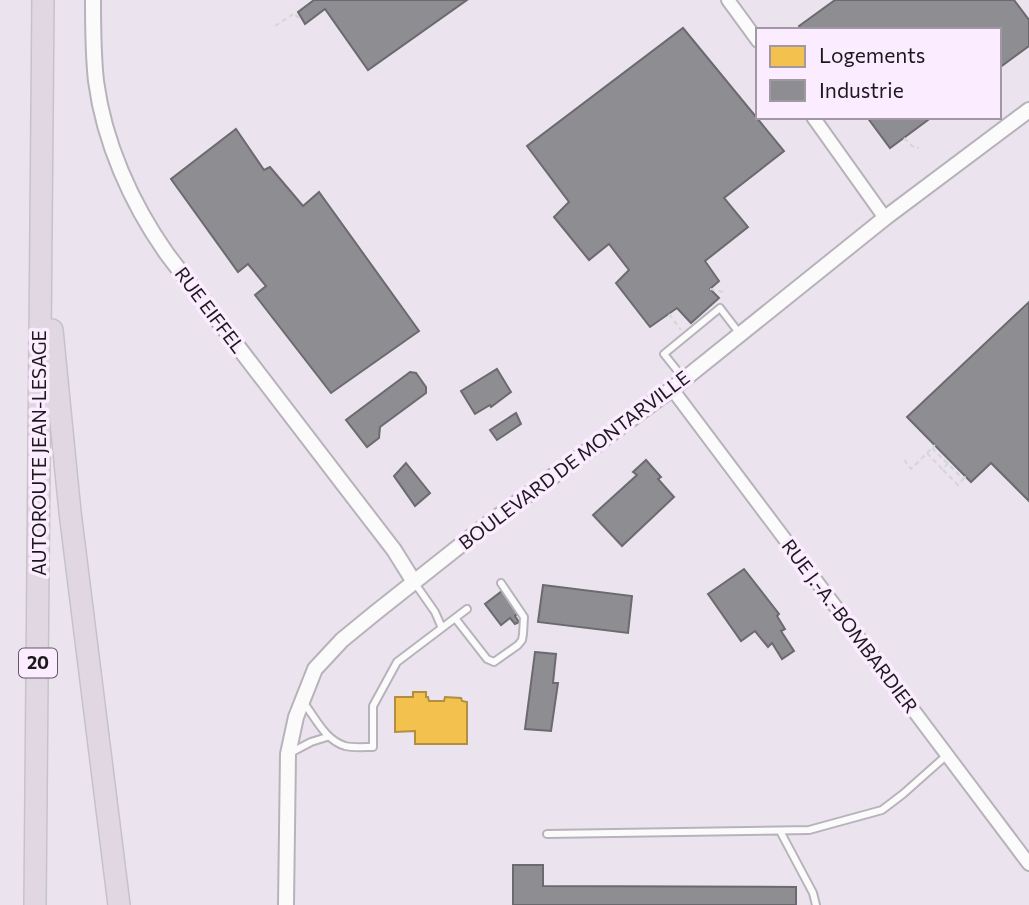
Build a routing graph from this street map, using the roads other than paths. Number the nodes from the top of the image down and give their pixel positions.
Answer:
1 (43, 0) edge
2 (93, 0) edge
3 (728, 0) edge
4 (756, 38) edge
5 (1029, 110) edge
6 (814, 119) edge
7 (41, 199) junction
8 (885, 218) junction
9 (740, 334) junction
10 (684, 379) junction
11 (672, 389) junction
12 (414, 582) junction
13 (500, 583) dead end
14 (467, 609) dead end
15 (455, 618) junction
16 (442, 628) junction
17 (302, 701) junction
18 (327, 737) junction
19 (288, 754) junction
20 (947, 755) junction
21 (780, 831) junction
22 (547, 834) dead end
23 (1029, 864) edge
24 (35, 905) edge
25 (119, 905) edge
26 (286, 905) edge
27 (816, 905) edge

1 - 7 highway, AUTOROUTE JEAN-LESAGE / 20
2 - 12 street, RUE EIFFEL
3 - 4 street
5 - 8 street, BOULEVARD DE MONTARVILLE
6 - 8 street
7 - 24 highway, AUTOROUTE JEAN-LESAGE / 20
7 - 25 highway
8 - 9 street, BOULEVARD DE MONTARVILLE
9 - 10 street, BOULEVARD DE MONTARVILLE
9 - 10 lane
10 - 11 street, BOULEVARD DE MONTARVILLE
11 - 12 street, BOULEVARD DE MONTARVILLE
11 - 20 street, RUE J.-A.-BOMBARDIER
12 - 16 lane
12 - 17 street, BOULEVARD DE MONTARVILLE
13 - 15 lane
14 - 15 lane
15 - 16 lane
16 - 18 lane
17 - 18 lane
17 - 19 street, BOULEVARD DE MONTARVILLE
18 - 19 lane
19 - 26 street, BOULEVARD DE MONTARVILLE
20 - 21 lane
20 - 23 street, RUE J.-A.-BOMBARDIER
21 - 22 lane
21 - 27 lane

